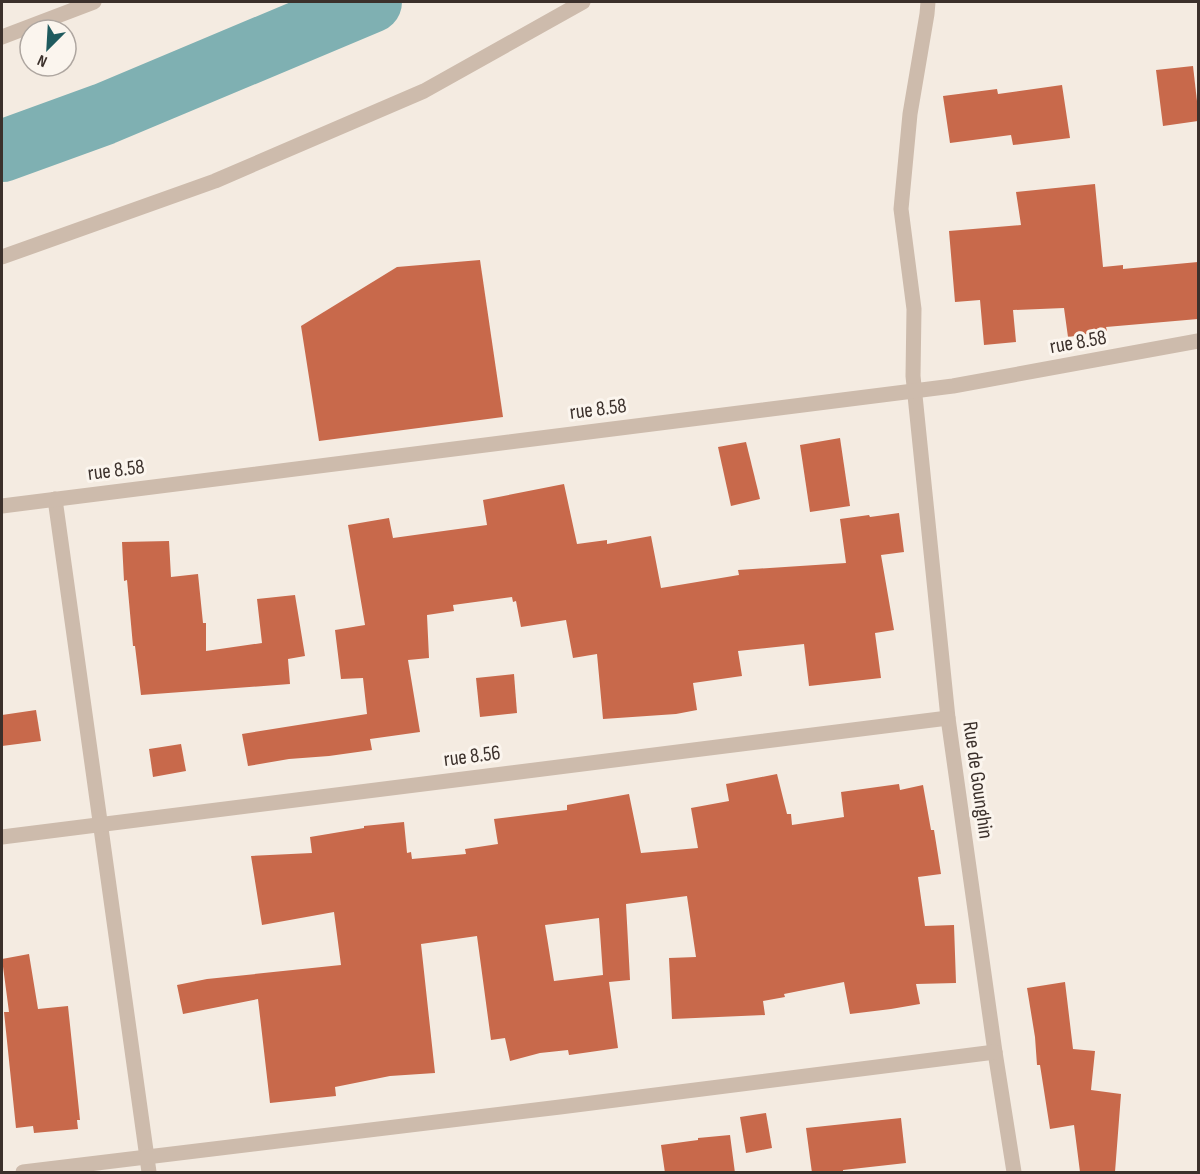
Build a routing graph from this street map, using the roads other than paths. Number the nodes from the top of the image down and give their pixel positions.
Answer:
1 (94, 2) edge
2 (584, 2) edge
3 (928, 2) edge
4 (2, 37) edge
5 (2, 257) edge
6 (1198, 341) edge
7 (915, 391) junction
8 (55, 499) junction
9 (2, 506) edge
10 (948, 718) junction
11 (101, 824) junction
12 (2, 837) edge
13 (995, 1052) junction
14 (148, 1165) edge
15 (23, 1173) edge
16 (1014, 1173) edge

1 - 4 street
2 - 5 street
3 - 7 street, Rue de Gounghin
6 - 7 street, rue 8.58
7 - 8 street, rue 8.58
7 - 10 street, Rue de Gounghin
8 - 9 street, rue 8.58
8 - 11 street
10 - 11 street, rue 8.56
10 - 13 street, Rue de Gounghin
11 - 12 street, rue 8.56
11 - 14 street
13 - 14 street
13 - 16 street, Rue de Gounghin
14 - 15 street

